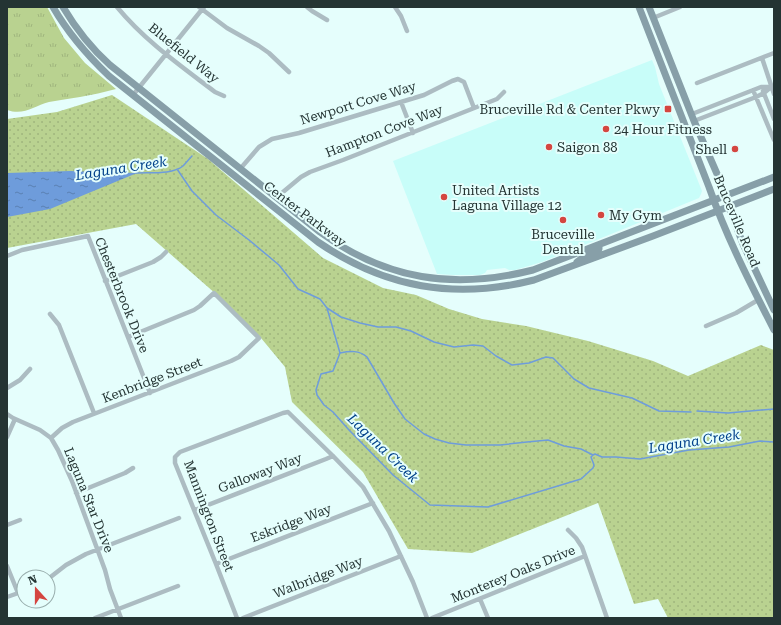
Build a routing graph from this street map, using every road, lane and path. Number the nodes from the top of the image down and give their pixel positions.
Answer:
1 (53, 7) edge
2 (63, 7) edge
3 (117, 7) edge
4 (306, 7) edge
5 (395, 7) edge
6 (639, 7) edge
7 (649, 7) edge
8 (680, 7) edge
9 (201, 8) edge
10 (653, 18) junction
11 (327, 20) dead end
12 (407, 31) dead end
13 (774, 53) edge
14 (165, 54) junction
15 (762, 58) junction
16 (661, 63) junction
17 (289, 72) dead end
18 (697, 83) dead end
19 (761, 87) junction
20 (771, 87) junction
21 (138, 88) junction
22 (753, 90) junction
23 (504, 92) dead end
24 (764, 93) junction
25 (774, 94) edge
26 (133, 95) junction
27 (224, 96) dead end
28 (756, 97) junction
29 (401, 102) junction
30 (688, 105) junction
31 (474, 108) junction
32 (693, 117) junction
33 (774, 119) edge
34 (413, 133) junction
35 (774, 140) edge
36 (240, 169) junction
37 (774, 177) edge
38 (774, 189) edge
39 (725, 196) junction
40 (277, 198) junction
41 (714, 200) junction
42 (728, 207) junction
43 (718, 212) junction
44 (599, 245) junction
45 (166, 252) dead end
46 (7, 256) edge
47 (570, 267) junction
48 (504, 276) junction
49 (495, 278) junction
50 (105, 281) junction
51 (506, 286) junction
52 (497, 287) junction
53 (758, 300) junction
54 (774, 310) edge
55 (50, 314) dead end
56 (706, 326) dead end
57 (774, 330) edge
58 (128, 337) junction
59 (30, 369) dead end
60 (7, 388) edge
61 (150, 393) junction
62 (94, 413) junction
63 (7, 414) edge
64 (15, 419) junction
65 (7, 437) edge
66 (51, 438) junction
67 (333, 456) junction
68 (133, 468) dead end
69 (76, 492) junction
70 (373, 503) junction
71 (195, 510) junction
72 (179, 518) dead end
73 (20, 520) dead end
74 (7, 525) edge
75 (568, 530) dead end
76 (98, 549) junction
77 (401, 556) junction
78 (585, 556) junction
79 (216, 564) junction
80 (7, 566) edge
81 (56, 573) edge
82 (178, 586) dead end
83 (16, 588) edge
84 (480, 599) junction
85 (117, 609) junction
86 (95, 618) edge
87 (121, 618) edge
88 (237, 618) edge
89 (243, 618) edge
90 (428, 618) edge
91 (432, 618) edge
92 (488, 618) edge
93 (607, 618) edge

1 - 26 main road, Center Parkway
2 - 21 main road, Center Parkway
3 - 14 street, Bluefield Way
4 - 11 street
5 - 12 street
6 - 16 main road, Bruceville Road
7 - 10 main road, Bruceville Road
8 - 10 street
9 - 14 street
9 - 17 street
10 - 30 main road, Bruceville Road
13 - 15 street
14 - 21 street
14 - 27 street, Bluefield Way
15 - 18 street
15 - 20 street
16 - 30 main road
16 - 41 main road, Bruceville Road
19 - 20 street
19 - 22 street
19 - 24 street
20 - 24 street
20 - 25 street
21 - 26 street
21 - 36 main road, Center Parkway
22 - 28 street
22 - 32 street
23 - 31 street, Hampton Cove Way
24 - 28 street
24 - 33 street
26 - 52 main road, Center Parkway
28 - 32 street
28 - 35 street
29 - 31 street, Newport Cove Way
29 - 34 street
29 - 36 street, Newport Cove Way
30 - 32 main road, Bruceville Road
31 - 34 street, Hampton Cove Way
32 - 39 main road, Bruceville Road
34 - 40 street, Hampton Cove Way
36 - 40 main road, Center Parkway
37 - 39 main road, Center Parkway
38 - 42 main road, Center Parkway
39 - 41 main road, Center Parkway
39 - 42 main road, Bruceville Road
40 - 49 main road, Center Parkway
41 - 43 main road, Bruceville Road
41 - 44 main road, Center Parkway
42 - 43 main road, Center Parkway
42 - 54 main road, Bruceville Road
43 - 47 main road, Center Parkway
43 - 53 main road, Bruceville Road
44 - 47 main road
44 - 48 main road, Center Parkway
45 - 50 street
46 - 50 street, Chesterbrook Drive
47 - 51 main road, Center Parkway
48 - 49 main road, Center Parkway
48 - 51 street
49 - 52 street
50 - 58 street, Chesterbrook Drive
51 - 52 main road, Center Parkway
53 - 56 street
53 - 57 main road, Bruceville Road
55 - 62 street
58 - 61 street, Chesterbrook Drive
58 - 61 street, Kenbridge Street
59 - 60 street
61 - 62 street, Kenbridge Street
62 - 66 street, Kenbridge Street
63 - 64 street, Laguna Star Drive
64 - 65 street
64 - 66 street, Laguna Star Drive
66 - 69 street, Laguna Star Drive
67 - 70 street, Mannington Street
67 - 71 street, Galloway Way
67 - 71 street, Mannington Street
68 - 69 street
69 - 76 street, Laguna Star Drive
70 - 77 street, Mannington Street
70 - 79 street, Eskridge Way
71 - 79 street, Mannington Street
72 - 76 street
73 - 74 street
75 - 78 street
76 - 81 street
76 - 85 street, Laguna Star Drive
77 - 89 street, Walbridge Way
77 - 90 street, Mannington Street
78 - 84 street, Monterey Oaks Drive
78 - 93 street, Monterey Oaks Drive
79 - 88 street, Mannington Street
80 - 83 street
82 - 85 street
84 - 91 street, Monterey Oaks Drive
84 - 92 street
85 - 86 street
85 - 87 street, Laguna Star Drive

